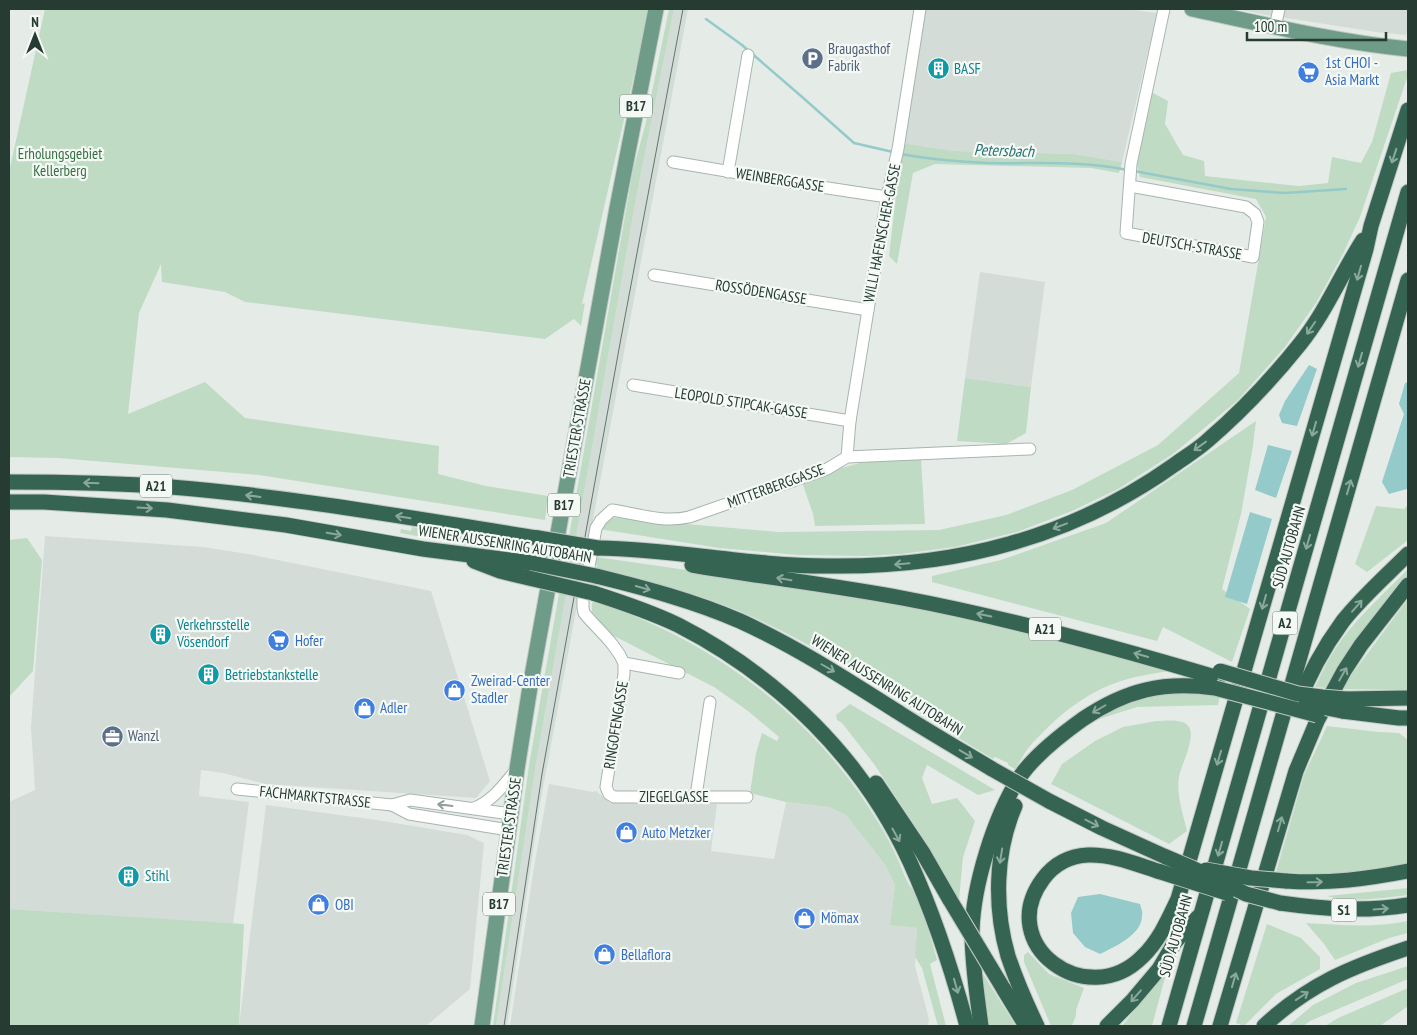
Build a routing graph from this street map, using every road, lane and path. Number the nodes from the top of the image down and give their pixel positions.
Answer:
1 (656, 9) edge
2 (920, 9) edge
3 (1164, 9) edge
4 (1192, 9) edge
5 (1279, 9) edge
6 (1275, 27) junction
7 (1408, 49) edge
8 (748, 55) dead end
9 (1408, 110) edge
10 (674, 162) dead end
11 (728, 172) junction
12 (1130, 186) junction
13 (1408, 192) edge
14 (887, 197) junction
15 (1371, 226) junction
16 (654, 275) dead end
17 (1408, 280) edge
18 (868, 310) junction
19 (633, 385) dead end
20 (850, 421) junction
21 (1030, 449) dead end
22 (847, 457) junction
23 (9, 482) edge
24 (9, 502) edge
25 (598, 548) junction
26 (424, 549) junction
27 (1408, 554) edge
28 (530, 572) junction
29 (1408, 585) edge
30 (594, 586) junction
31 (624, 664) junction
32 (679, 673) dead end
33 (1217, 679) junction
34 (1408, 698) edge
35 (710, 702) dead end
36 (1342, 709) junction
37 (1404, 718) edge
38 (1048, 748) junction
39 (517, 769) junction
40 (1268, 770) junction
41 (606, 787) joint
42 (237, 789) dead end
43 (696, 796) junction
44 (747, 797) dead end
45 (392, 805) junction
46 (474, 808) junction
47 (511, 814) junction
48 (509, 830) junction
49 (1192, 868) junction
50 (1408, 871) edge
51 (1246, 894) junction
52 (1408, 906) edge
53 (1201, 914) junction
54 (1408, 948) edge
55 (482, 1026) edge
56 (968, 1026) edge
57 (981, 1026) edge
58 (1026, 1026) edge
59 (1037, 1026) edge
60 (1107, 1026) edge
61 (1168, 1026) edge
62 (1194, 1026) edge
63 (1220, 1026) edge
64 (1264, 1026) edge

1 - 39 main road, TRIESTER STRASSE / B17
2 - 14 street, WILLI HAFENSCHER-GASSE
3 - 12 street, DEUTSCH-STRASSE
4 - 6 main road
5 - 6 street
6 - 7 main road
8 - 11 street
9 -> 15 highway
10 - 11 street, WEINBERGGASSE
11 - 14 street, WEINBERGGASSE
12 - 12 street, DEUTSCH-STRASSE
13 -> 53 highway, SÜD AUTOBAHN / A2
14 - 18 street, WILLI HAFENSCHER-GASSE
15 -> 25 highway
15 -> 51 highway, bridge
16 - 18 street, ROSSÖDENGASSE
40 -> 17 highway, A2
18 - 20 street, WILLI HAFENSCHER-GASSE
19 - 20 street, LEOPOLD STIPCAK-GASSE
20 - 22 street, WILLI HAFENSCHER-GASSE
21 - 22 street, MITTERBERGGASSE
22 - 31 street, MITTERBERGGASSE
25 -> 23 highway, WIENER AUSSENRING AUTOBAHN / A21, bridge
24 -> 26 highway, WIENER AUSSENRING AUTOBAHN / A21
33 -> 25 highway, WIENER AUSSENRING AUTOBAHN / A21
26 - 28 highway, WIENER AUSSENRING AUTOBAHN / A21
26 - 28 highway
40 -> 27 highway
28 - 30 highway
63 -> 29 highway
30 -> 49 highway, WIENER AUSSENRING AUTOBAHN, bridge
30 -> 56 highway
30 - 58 highway, bridge
31 - 32 street
31 - 41 street, RINGOFENGASSE
33 - 36 highway, bridge
33 - 36 highway, bridge
33 - 36 highway, bridge
33 -> 38 highway
34 - 36 highway
35 - 43 street
36 - 37 highway
38 - 57 highway
38 -> 59 highway
39 - 46 street
39 - 47 main road, TRIESTER STRASSE / B17
40 - 62 highway, A2
41 - 43 street, ZIEGELGASSE
42 - 45 street, FACHMARKTSTRASSE
43 - 44 street, ZIEGELGASSE
46 -> 45 street, FACHMARKTSTRASSE
45 - 48 street, FACHMARKTSTRASSE
46 - 47 street, FACHMARKTSTRASSE
47 - 48 main road, TRIESTER STRASSE / B17
48 - 55 main road, TRIESTER STRASSE / B17
49 -> 50 highway, bridge
49 - 51 highway, WIENER AUSSENRING AUTOBAHN / S1, bridge
51 -> 52 highway, S1, bridge
53 -> 60 highway
53 - 61 highway, SÜD AUTOBAHN / A2
64 -> 54 highway

